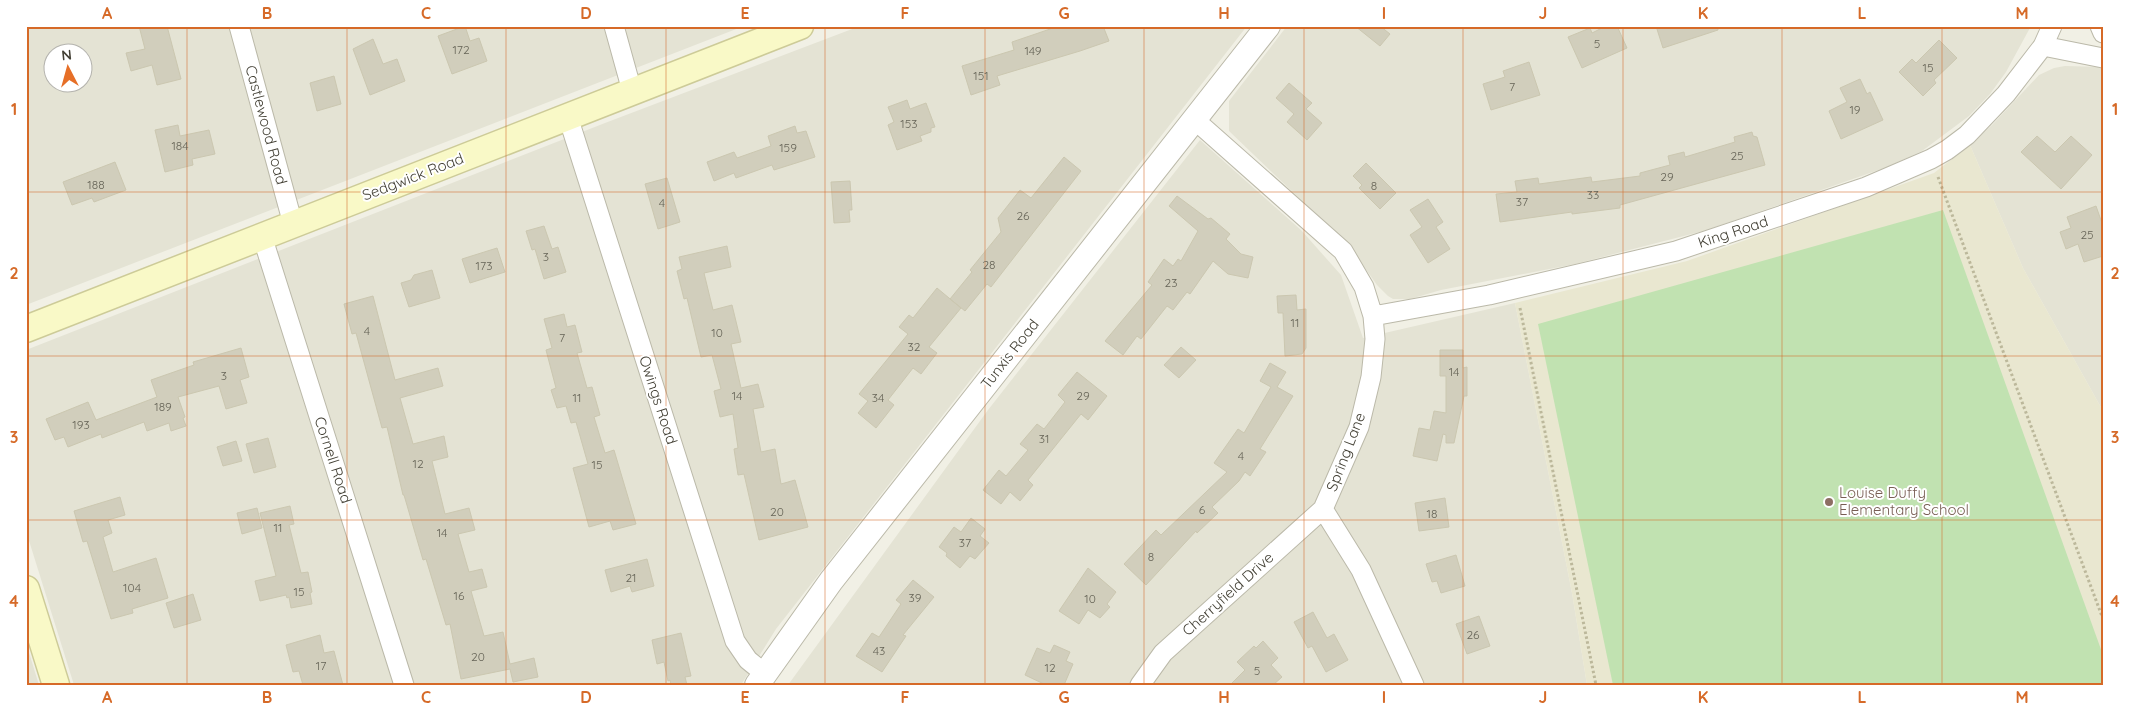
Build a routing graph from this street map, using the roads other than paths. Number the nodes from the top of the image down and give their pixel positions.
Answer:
1 (239, 26) edge
2 (614, 26) edge
3 (800, 26) edge
4 (1268, 26) edge
5 (2052, 26) edge
6 (2100, 26) edge
7 (2103, 33) edge
8 (2043, 46) junction
9 (2103, 58) edge
10 (632, 91) junction
11 (568, 117) junction
12 (1195, 120) junction
13 (293, 224) junction
14 (262, 236) junction
15 (1373, 316) junction
16 (26, 329) edge
17 (1323, 509) junction
18 (26, 589) edge
19 (760, 679) edge
20 (56, 685) edge
21 (404, 685) edge
22 (1140, 685) edge
23 (1414, 685) edge

1 - 13 street, Castlewood Road
2 - 10 street
3 - 10 main road, Sedgwick Road
4 - 12 street, Tunxis Road
5 - 8 street, King Road
6 - 7 street
8 - 9 street
8 - 15 street, King Road
10 - 11 main road, Sedgwick Road
11 - 13 main road, Sedgwick Road
11 - 19 street, Owings Road
12 - 15 street, Spring Lane
12 - 19 street, Tunxis Road
13 - 14 main road, Sedgwick Road
14 - 16 main road, Sedgwick Road
14 - 21 street, Cornell Road
15 - 17 street, Spring Lane
17 - 22 street, Cherryfield Drive
17 - 23 street, Spring Lane
18 - 20 main road

